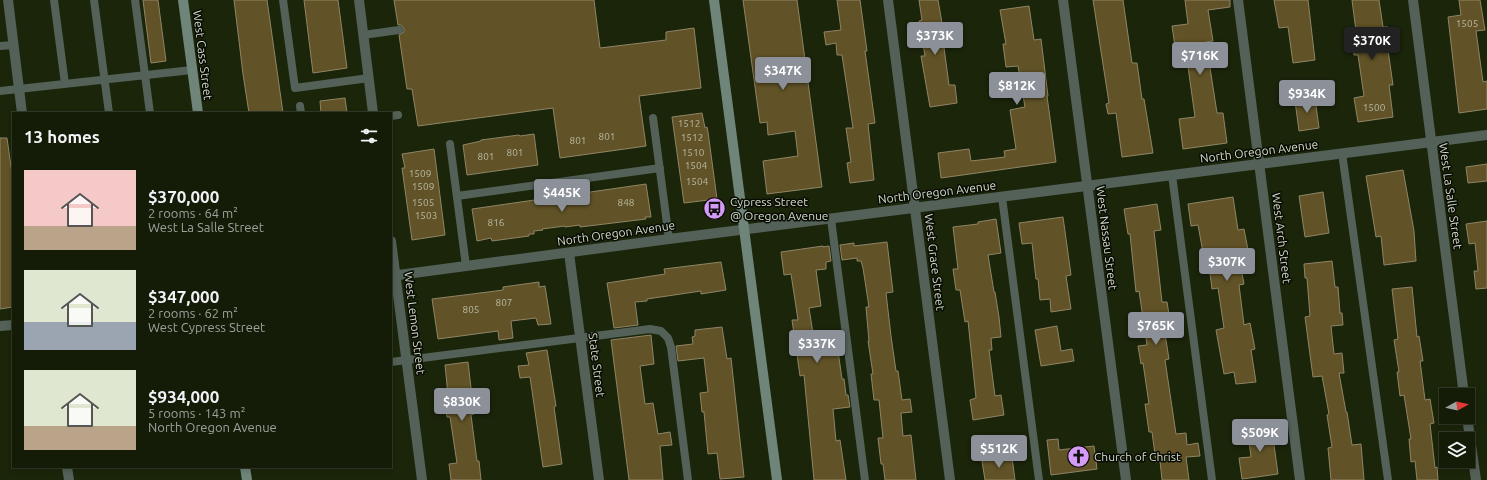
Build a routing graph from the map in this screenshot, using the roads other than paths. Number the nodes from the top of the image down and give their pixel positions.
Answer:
1 (8, 0) edge
2 (54, 0) edge
3 (94, 0) edge
4 (135, 0) edge
5 (183, 0) edge
6 (283, 0) edge
7 (359, 0) edge
8 (714, 0) edge
9 (888, 0) edge
10 (1063, 0) edge
11 (1238, 0) edge
12 (1413, 0) edge
13 (399, 30) dead end
14 (363, 35) junction
15 (14, 45) junction
16 (0, 46) edge
17 (192, 70) junction
18 (145, 75) junction
19 (369, 78) junction
20 (104, 80) junction
21 (65, 84) junction
22 (19, 89) junction
23 (0, 92) edge
24 (22, 112) edge
25 (109, 112) edge
26 (150, 112) edge
27 (198, 112) edge
28 (374, 112) edge
29 (653, 118) dead end
30 (1487, 134) edge
31 (1431, 142) junction
32 (450, 144) dead end
33 (1342, 153) junction
34 (1259, 164) junction
35 (660, 168) junction
36 (1172, 175) junction
37 (1087, 186) junction
38 (457, 196) junction
39 (1002, 197) junction
40 (914, 208) junction
41 (832, 219) junction
42 (744, 230) junction
43 (669, 239) junction
44 (569, 253) junction
45 (392, 258) edge
46 (466, 266) junction
47 (393, 276) edge
48 (12, 325) edge
49 (0, 326) edge
50 (580, 337) junction
51 (406, 360) junction
52 (392, 362) edge
53 (1463, 388) edge
54 (1468, 424) edge
55 (67, 468) edge
56 (245, 468) edge
57 (69, 480) edge
58 (247, 480) edge
59 (422, 480) edge
60 (598, 480) edge
61 (688, 480) edge
62 (777, 480) edge
63 (865, 480) edge
64 (950, 480) edge
65 (1039, 480) edge
66 (1126, 480) edge
67 (1212, 480) edge
68 (1300, 480) edge
69 (1388, 480) edge
70 (1476, 480) edge

1 - 15 street
2 - 21 lane
3 - 20 lane
4 - 18 lane
5 - 17 street, West Cass Street
6 - 19 lane
7 - 14 street
8 - 42 street
9 - 40 street, West Grace Street
10 - 37 street, West Nassau Street
11 - 34 street, West Arch Street
12 - 31 street, West La Salle Street
13 - 14 lane
14 - 19 street
15 - 16 lane
15 - 22 street
17 - 18 lane
17 - 27 street, West Cass Street
18 - 20 lane
18 - 26 lane
19 - 28 street
20 - 21 lane
20 - 25 lane
21 - 22 lane
22 - 23 lane
22 - 24 street
29 - 35 lane
30 - 31 street, North Oregon Avenue
31 - 33 street, North Oregon Avenue
31 - 53 street, West La Salle Street
32 - 38 lane
33 - 34 street, North Oregon Avenue
33 - 69 lane
34 - 36 street, North Oregon Avenue
34 - 68 street, West Arch Street
35 - 38 lane
35 - 43 lane
36 - 37 street, North Oregon Avenue
36 - 67 lane
37 - 39 street, North Oregon Avenue
37 - 66 street, West Nassau Street
38 - 46 lane
39 - 40 street, North Oregon Avenue
39 - 65 lane
40 - 41 street, North Oregon Avenue
40 - 64 street, West Grace Street
41 - 42 street, North Oregon Avenue
41 - 63 lane
42 - 43 street, North Oregon Avenue
42 - 62 street
43 - 44 street, North Oregon Avenue
44 - 46 street, North Oregon Avenue
44 - 50 street, State Street
45 - 47 street, West Lemon Street
46 - 47 street, North Oregon Avenue
47 - 51 street, West Lemon Street
48 - 49 street
50 - 51 lane
50 - 60 street, State Street
50 - 61 lane
51 - 52 lane
51 - 59 street, West Lemon Street
54 - 70 street
55 - 57 street
56 - 58 street

